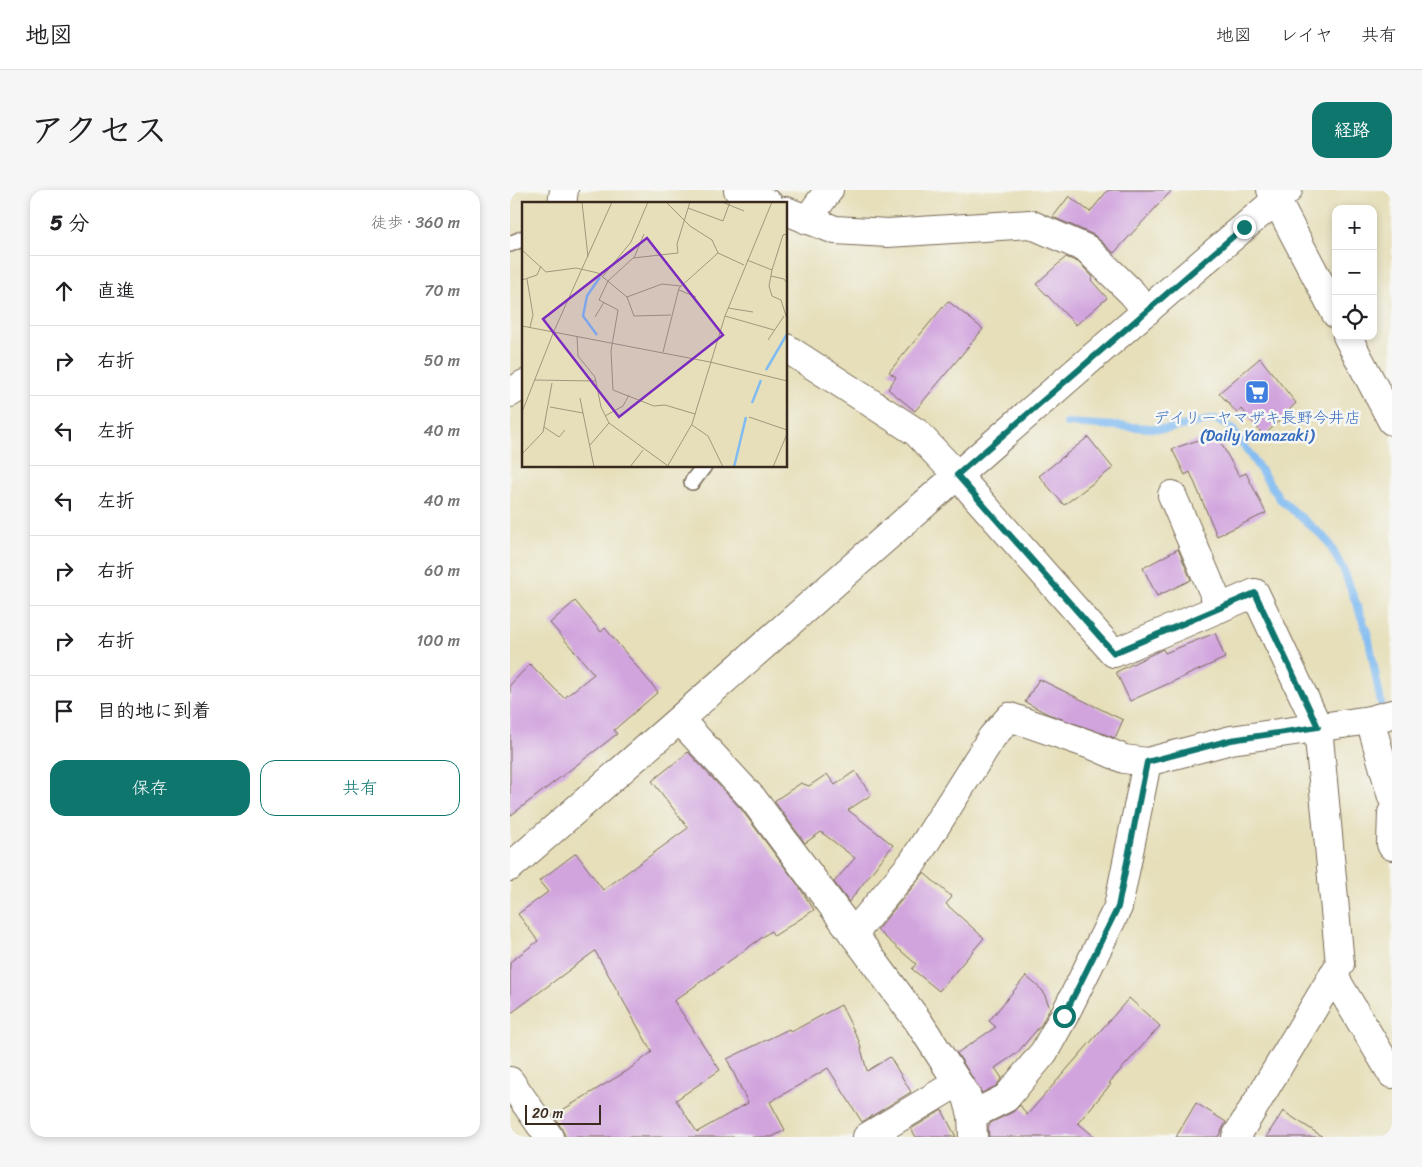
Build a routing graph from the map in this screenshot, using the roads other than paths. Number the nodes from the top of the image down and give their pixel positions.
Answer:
1 (738, 190) edge
2 (829, 190) edge
3 (1278, 193) edge
4 (765, 202) edge
5 (797, 216) edge
6 (522, 239) edge
7 (510, 244) edge
8 (1332, 306) edge
9 (1147, 311) junction
10 (1350, 340) edge
11 (788, 353) edge
12 (522, 385) edge
13 (510, 393) edge
14 (1392, 421) edge
15 (702, 468) edge
16 (957, 475) junction
17 (692, 482) dead end
18 (1172, 495) dead end
19 (1220, 608) junction
20 (1381, 717) edge
21 (680, 720) junction
22 (1318, 727) junction
23 (1147, 762) junction
24 (1392, 797) edge
25 (1392, 813) edge
26 (1392, 846) edge
27 (510, 867) edge
28 (853, 934) junction
29 (1333, 975) junction
30 (1392, 1074) edge
31 (510, 1081) edge
32 (958, 1083) junction
33 (972, 1126) edge
34 (549, 1137) edge
35 (867, 1137) edge
36 (1236, 1137) edge

1 - 4 street
2 - 5 street
3 - 8 street
3 - 9 street
5 - 9 street
6 - 7 lane
9 - 16 street
10 - 14 street
11 - 16 street
12 - 13 street
15 - 17 lane
16 - 19 street
16 - 21 street
18 - 19 street
19 - 22 street
20 - 22 street
20 - 24 street
21 - 27 street
21 - 28 street
22 - 23 street
22 - 29 street
23 - 28 street
23 - 33 street
25 - 26 street
28 - 32 street
29 - 30 street
29 - 36 street
31 - 34 street
32 - 33 street
32 - 35 street

